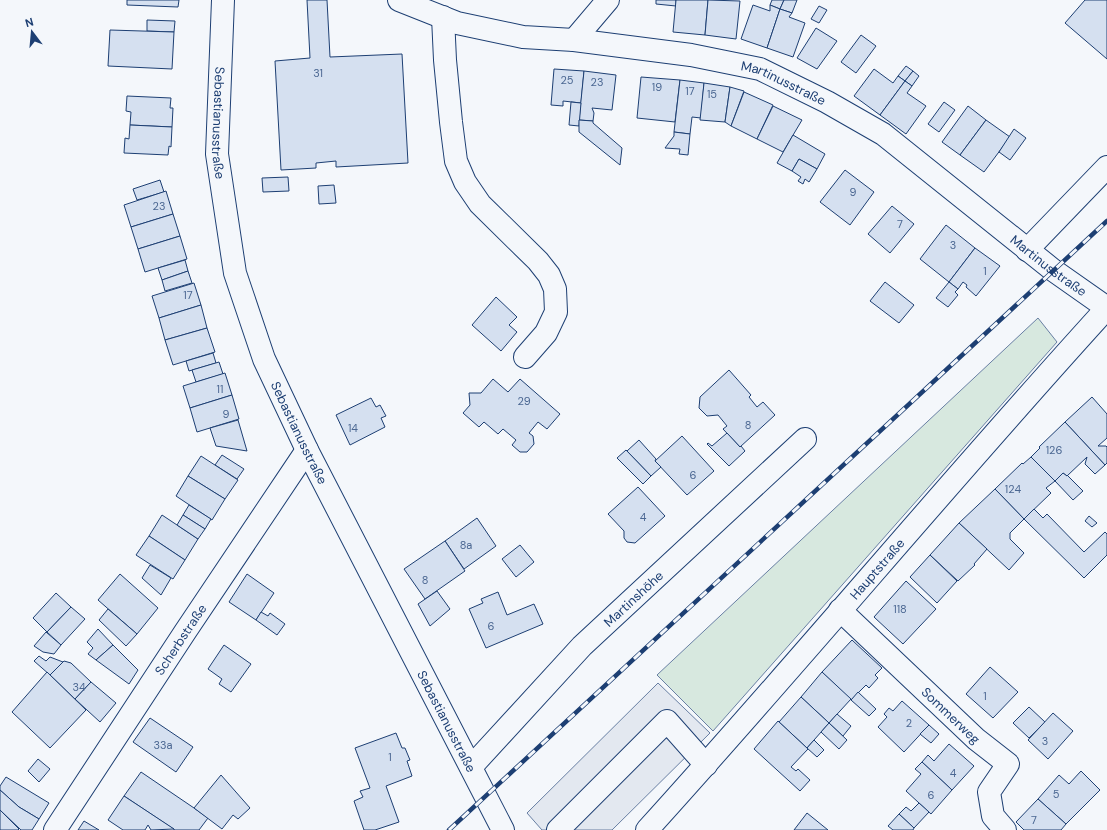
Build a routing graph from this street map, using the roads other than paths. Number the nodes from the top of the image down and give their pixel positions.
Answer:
1 (223, 0) edge
2 (400, 0) edge
3 (608, 0) edge
4 (443, 17) junction
5 (574, 40) junction
6 (1107, 167) edge
7 (1028, 250) junction
8 (1107, 308) edge
9 (525, 358) dead end
10 (805, 439) dead end
11 (307, 450) junction
12 (840, 610) junction
13 (706, 765) junction
14 (471, 767) junction
15 (55, 830) edge
16 (503, 830) edge
17 (558, 830) edge
18 (647, 830) edge
19 (1005, 830) edge

1 - 11 street, Sebastianusstraße
2 - 4 street, Martinusstraße
3 - 5 street
4 - 5 street, Martinusstraße
4 - 9 street
5 - 7 street, Martinusstraße
6 - 7 street
7 - 8 street, Martinusstraße
8 - 12 street, Hauptstraße
10 - 14 street, Martinshöhe
11 - 14 street, Sebastianusstraße
11 - 15 street, Scherbstraße
12 - 13 street, Hauptstraße
12 - 19 street, Sommerweg
13 - 17 street
13 - 18 street, Hauptstraße
14 - 16 street, Sebastianusstraße

